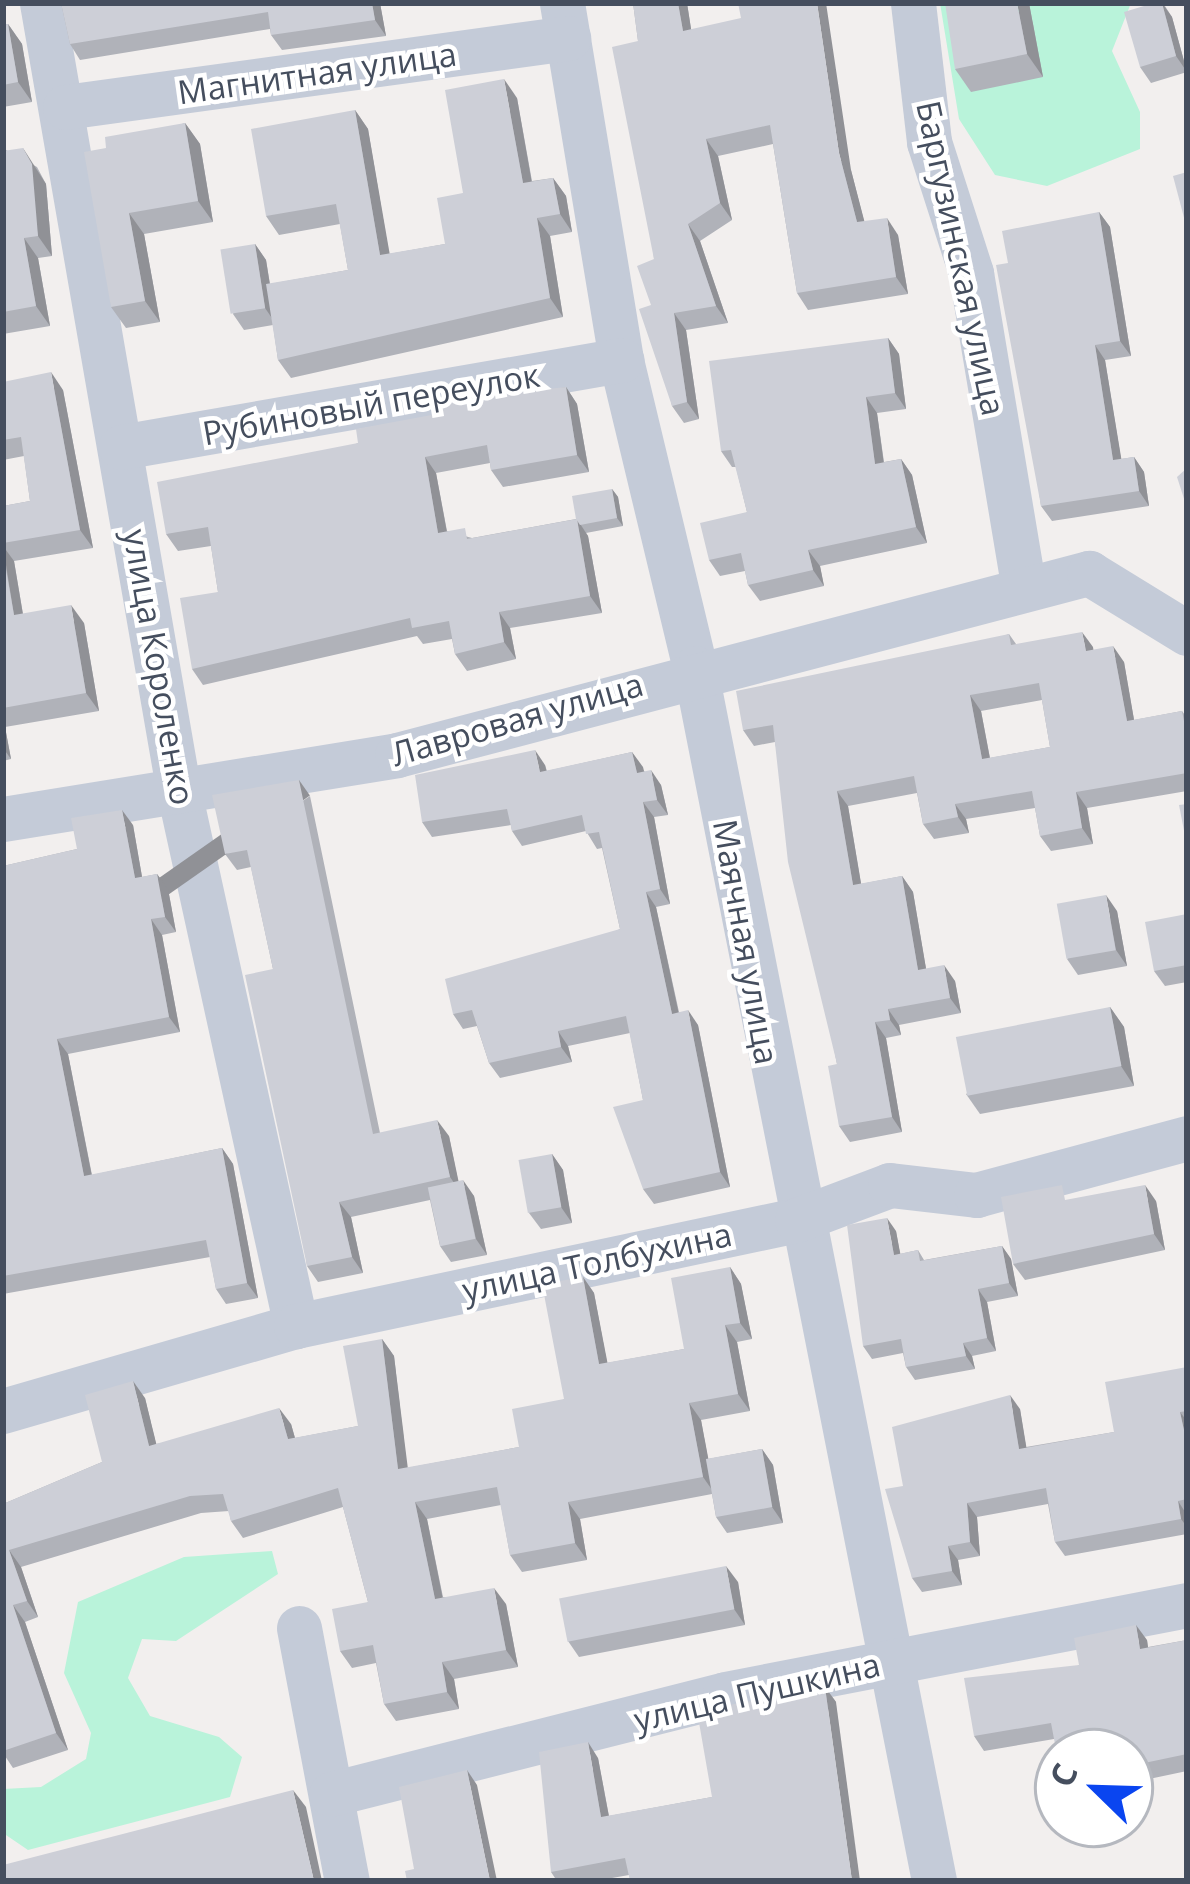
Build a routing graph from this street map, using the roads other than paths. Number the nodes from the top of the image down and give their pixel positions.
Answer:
1 (42, 3) edge
2 (914, 3) edge
3 (565, 21) edge
4 (65, 107) junction
5 (622, 360) junction
6 (122, 447) junction
7 (1023, 584) junction
8 (1187, 633) edge
9 (695, 668) junction
10 (178, 787) junction
11 (3, 819) edge
12 (1187, 1138) edge
13 (797, 1220) junction
14 (296, 1326) junction
15 (3, 1411) edge
16 (1187, 1605) edge
17 (299, 1628) dead end
18 (891, 1660) junction
19 (331, 1794) junction
20 (347, 1881) edge
21 (934, 1881) edge

1 - 4 street, улица Короленко
2 - 7 street, Баргузинская улица
3 - 4 street, Магнитная улица
3 - 5 street, Маячная улица
4 - 6 street, улица Короленко
5 - 6 street, Рубиновый переулок
5 - 9 street, Маячная улица
6 - 10 street, улица Короленко
7 - 8 street, Лавровая улица
7 - 9 street, Лавровая улица
9 - 10 street, Лавровая улица
9 - 13 street, Маячная улица
10 - 11 street, Лавровая улица
10 - 14 street, улица Короленко
12 - 13 street, улица Толбухина
13 - 14 street, улица Толбухина
13 - 18 street, Маячная улица
14 - 15 street, улица Толбухина
16 - 18 street, улица Пушкина
17 - 19 street
18 - 19 street, улица Пушкина
18 - 21 street, Маячная улица
19 - 20 street

